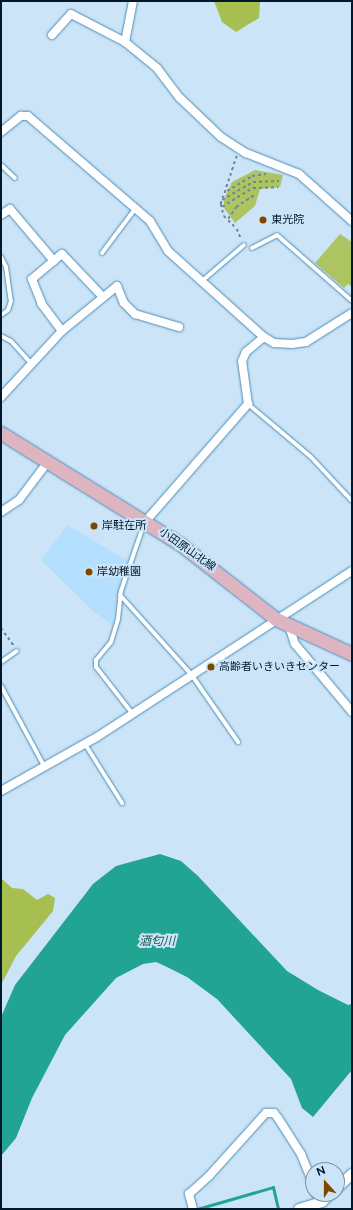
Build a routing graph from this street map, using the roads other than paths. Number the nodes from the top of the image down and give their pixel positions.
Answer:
1 (133, 1) edge
2 (52, 35) dead end
3 (125, 42) junction
4 (1, 132) edge
5 (1, 165) edge
6 (15, 178) dead end
7 (135, 209) junction
8 (1, 215) edge
9 (352, 221) edge
10 (243, 244) road end
11 (252, 248) dead end
12 (102, 253) dead end
13 (1, 258) edge
14 (54, 261) junction
15 (202, 282) junction
16 (102, 296) junction
17 (352, 301) edge
18 (352, 314) edge
19 (1, 315) edge
20 (179, 327) dead end
21 (62, 331) junction
22 (1, 336) edge
23 (264, 337) junction
24 (31, 363) junction
25 (1, 397) edge
26 (248, 404) junction
27 (1, 433) edge
28 (47, 463) junction
29 (352, 501) edge
30 (1, 512) edge
31 (145, 522) junction
32 (352, 571) edge
33 (120, 595) junction
34 (276, 619) junction
35 (289, 626) junction
36 (17, 651) road end
37 (352, 654) edge
38 (1, 662) edge
39 (191, 674) junction
40 (1, 686) edge
41 (352, 712) edge
42 (132, 713) junction
43 (238, 742) dead end
44 (85, 743) junction
45 (44, 766) junction
46 (1, 791) edge
47 (122, 803) dead end
48 (305, 1164) edge
49 (316, 1202) edge
50 (193, 1209) edge
51 (299, 1209) edge

1 - 3 street
2 - 3 street
3 - 9 street
4 - 7 street
5 - 6 lane
7 - 12 lane
7 - 15 street
8 - 14 street
10 - 15 lane
11 - 17 lane
13 - 19 lane
14 - 16 street
14 - 21 street
15 - 23 street
16 - 20 street
16 - 21 street
18 - 23 street
21 - 24 street
22 - 24 lane
23 - 26 street
24 - 25 street
26 - 29 lane
26 - 31 street
27 - 28 main road, 小田原山北線
28 - 30 street
28 - 31 main road, 小田原山北線
31 - 33 lane
31 - 34 main road, 小田原山北線
32 - 34 street
33 - 39 lane
33 - 42 lane
34 - 35 main road, 小田原山北線
34 - 39 street
35 - 37 main road, 小田原山北線
35 - 41 street
36 - 38 lane
39 - 42 street
39 - 43 lane
40 - 45 lane
42 - 44 street
44 - 45 street
44 - 47 lane
45 - 46 street
48 - 50 street
49 - 51 street

